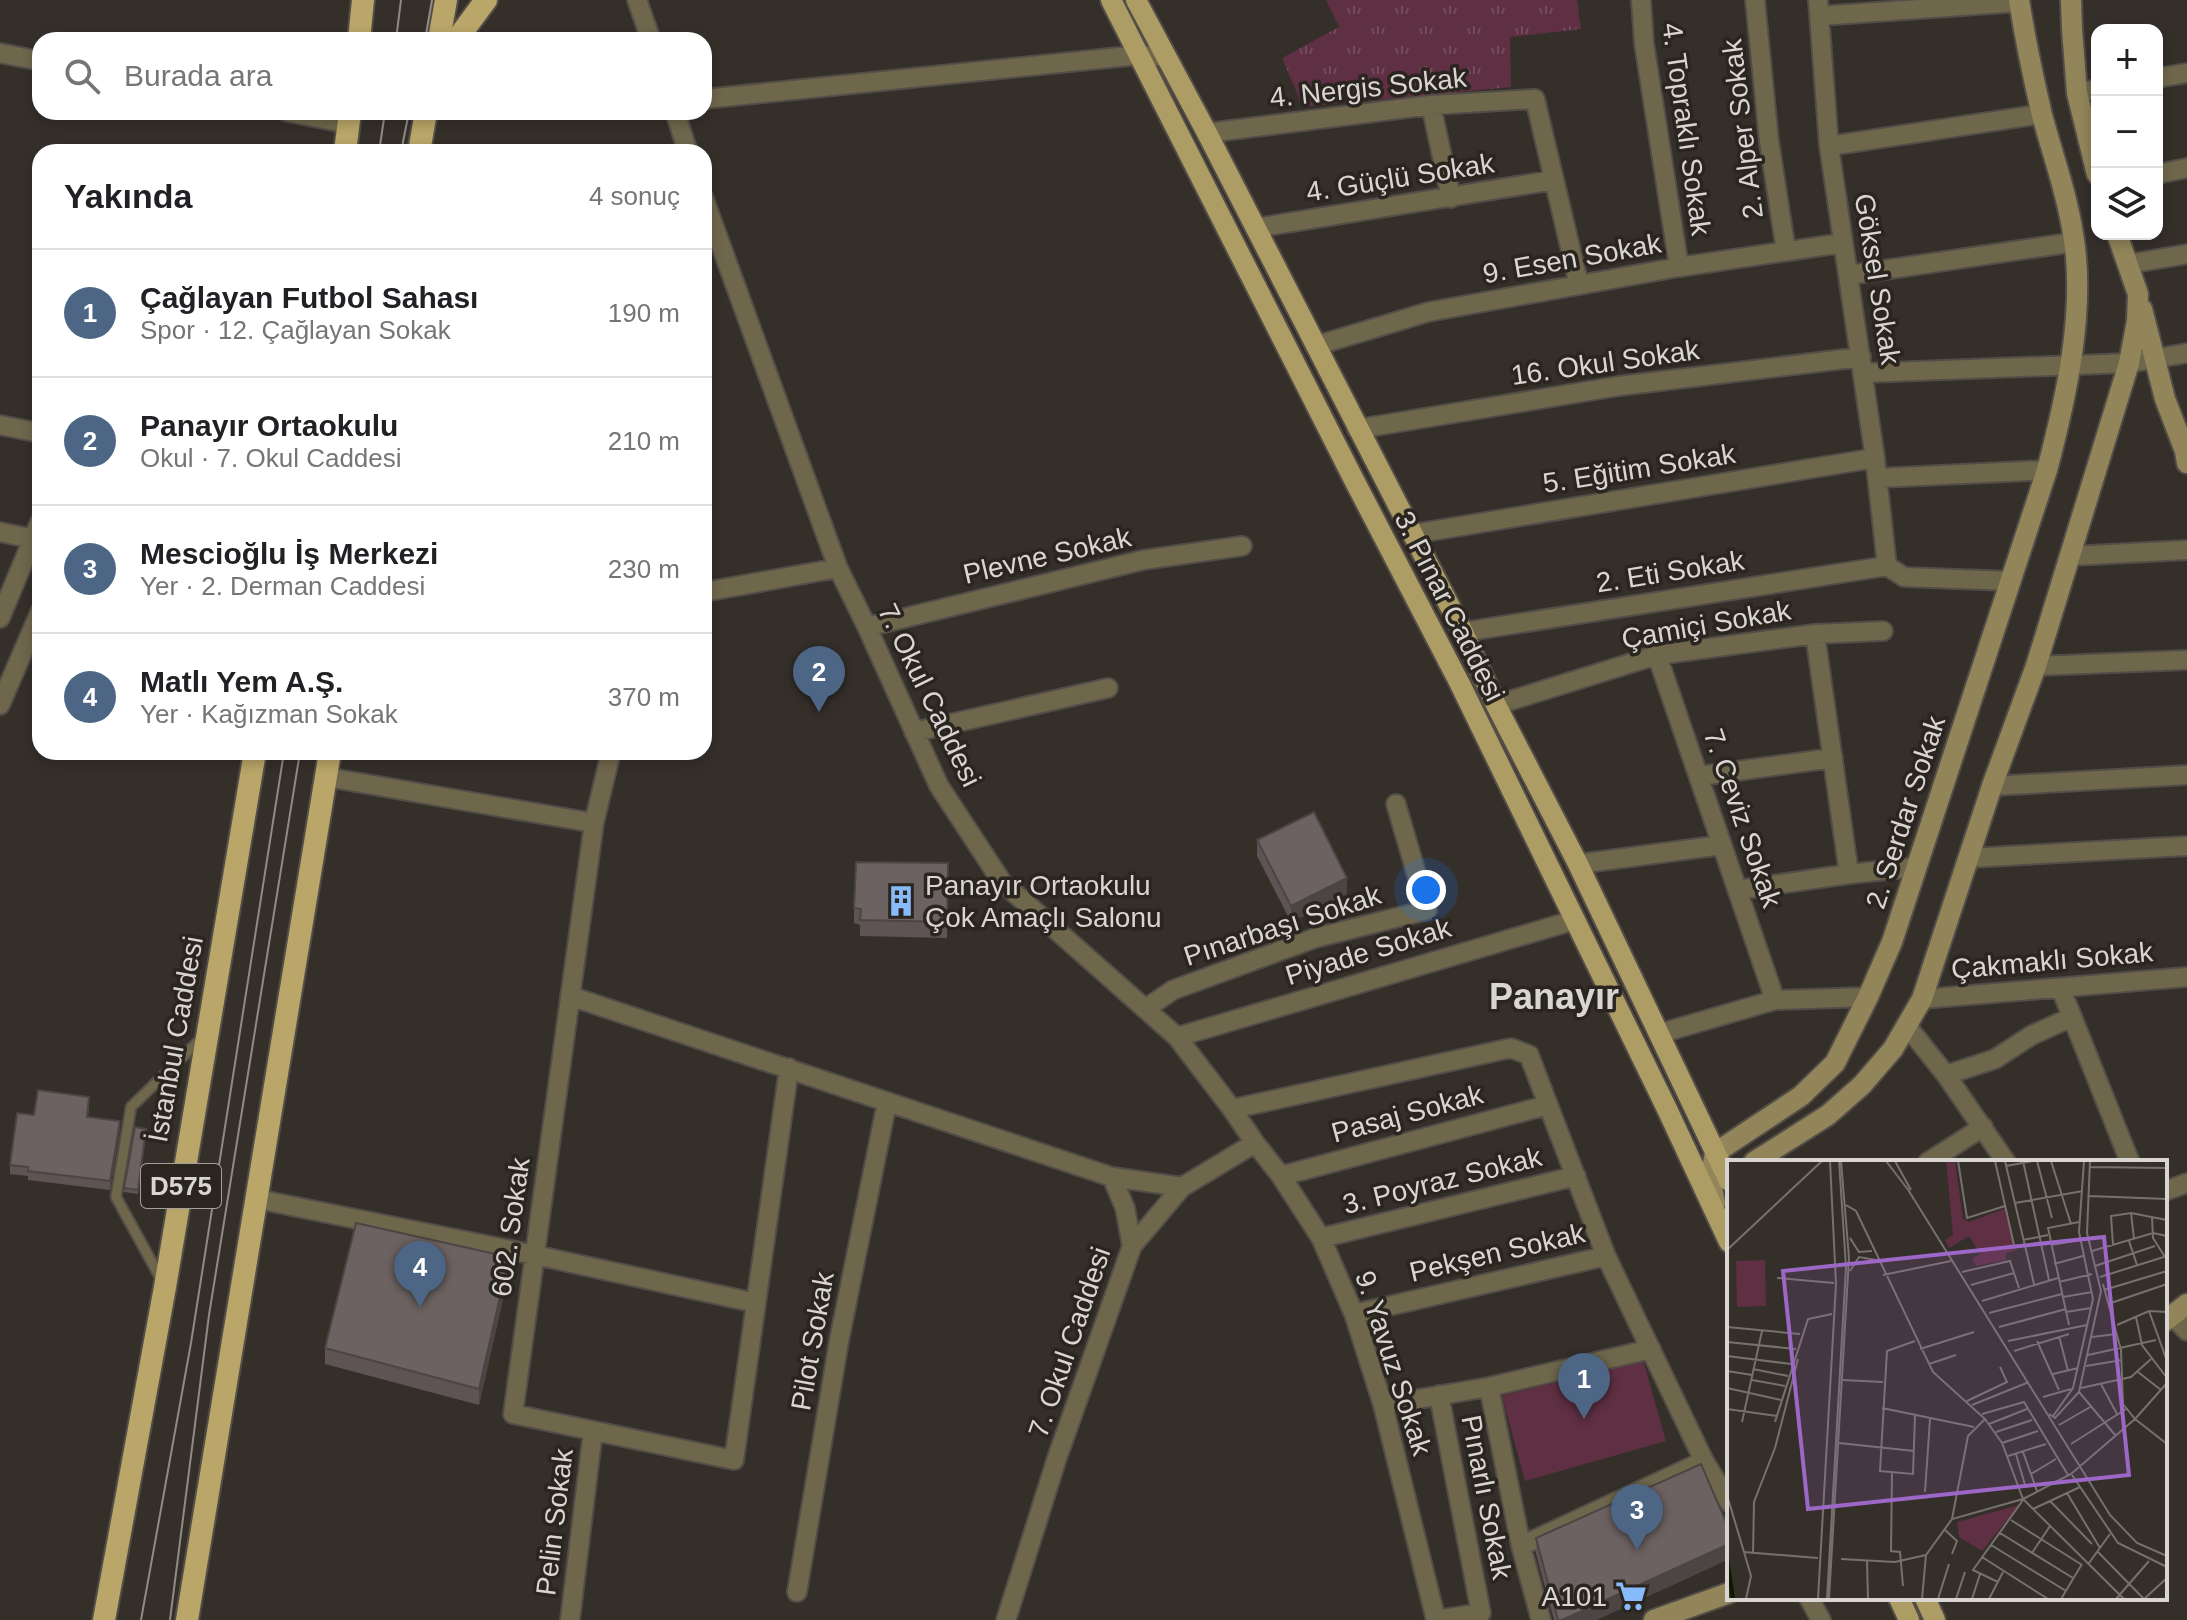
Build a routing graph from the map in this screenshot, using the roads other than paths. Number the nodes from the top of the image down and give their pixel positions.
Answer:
1 (363, 0) edge
2 (446, 0) edge
3 (486, 0) edge
4 (637, 0) edge
5 (1111, 0) edge
6 (1136, 0) edge
7 (1641, 0) edge
8 (1755, 0) edge
9 (2071, 0) edge
10 (2019, 1) edge
11 (1819, 8) edge
12 (360, 32) edge
13 (440, 32) edge
14 (463, 32) edge
15 (648, 32) edge
16 (0, 53) edge
17 (1139, 55) junction
18 (1167, 57) junction
19 (32, 59) edge
20 (2187, 73) edge
21 (2163, 77) edge
22 (2087, 91) edge
23 (712, 98) edge
24 (1431, 105) junction
25 (2042, 114) junction
26 (350, 120) edge
27 (425, 120) edge
28 (678, 120) edge
29 (1207, 133) junction
30 (346, 144) edge
31 (420, 144) edge
32 (685, 144) edge
33 (1829, 146) junction
34 (2096, 168) edge
35 (2187, 168) edge
36 (2163, 173) edge
37 (1554, 180) junction
38 (1451, 198) junction
39 (712, 221) edge
40 (1255, 228) junction
41 (2119, 240) edge
42 (2075, 242) junction
43 (1843, 243) junction
44 (1786, 251) junction
45 (2187, 254) edge
46 (2128, 264) junction
47 (1679, 267) junction
48 (1849, 275) junction
49 (1579, 285) junction
50 (2138, 294) junction
51 (1315, 346) junction
52 (2187, 353) edge
53 (2155, 359) junction
54 (2129, 363) junction
55 (1862, 365) junction
56 (2069, 365) junction
57 (0, 425) edge
58 (1357, 429) junction
59 (32, 431) edge
60 (2186, 455) edge
61 (1875, 458) junction
62 (2047, 470) junction
63 (1878, 478) junction
64 (32, 531) edge
65 (0, 532) edge
66 (1413, 534) junction
67 (32, 543) edge
68 (1242, 546) dead end
69 (2187, 550) edge
70 (2071, 556) junction
71 (1887, 566) junction
72 (838, 568) junction
73 (2011, 581) junction
74 (712, 591) edge
75 (0, 618) edge
76 (867, 627) junction
77 (32, 631) edge
78 (1883, 631) dead end
79 (1463, 632) junction
80 (1815, 634) junction
81 (1657, 655) junction
82 (2187, 660) edge
83 (2036, 666) junction
84 (1108, 688) dead end
85 (0, 705) edge
86 (1496, 705) junction
87 (914, 732) junction
88 (1833, 758) junction
89 (254, 760) edge
90 (329, 760) edge
91 (609, 760) edge
92 (2187, 775) edge
93 (1699, 776) junction
94 (326, 777) junction
95 (1992, 786) junction
96 (1396, 804) dead end
97 (594, 823) junction
98 (1722, 845) junction
99 (2187, 846) edge
100 (1969, 858) junction
101 (1578, 864) junction
102 (1916, 867) junction
103 (1849, 874) junction
104 (1738, 890) junction
105 (1575, 920) junction
106 (2187, 977) edge
107 (2061, 989) junction
108 (570, 996) junction
109 (1868, 997) junction
110 (1922, 999) junction
111 (1775, 1000) junction
112 (1145, 1009) junction
113 (2072, 1017) junction
114 (1907, 1026) junction
115 (1658, 1034) junction
116 (206, 1035) junction
117 (1177, 1037) junction
118 (789, 1068) junction
119 (1946, 1075) junction
120 (887, 1102) junction
121 (1548, 1105) junction
122 (1232, 1109) junction
123 (1667, 1109) junction
124 (1983, 1127) junction
125 (1255, 1143) junction
126 (1715, 1153) junction
127 (1757, 1160) edge
128 (1931, 1160) edge
129 (2005, 1160) edge
130 (2129, 1160) edge
131 (1281, 1176) junction
132 (1576, 1176) junction
133 (1112, 1177) junction
134 (1724, 1178) edge
135 (2187, 1183) edge
136 (1182, 1187) junction
137 (2167, 1190) edge
138 (257, 1199) junction
139 (1717, 1216) junction
140 (1321, 1238) junction
141 (1727, 1238) edge
142 (1132, 1246) junction
143 (535, 1255) junction
144 (1606, 1256) junction
145 (165, 1287) junction
146 (756, 1303) junction
147 (1354, 1314) junction
148 (2175, 1314) edge
149 (2187, 1331) edge
150 (1651, 1349) junction
151 (1489, 1387) junction
152 (1439, 1395) junction
153 (1383, 1405) junction
154 (593, 1431) junction
155 (1704, 1461) junction
156 (1727, 1499) edge
157 (1521, 1546) junction
158 (797, 1592) dead end
159 (1727, 1594) edge
160 (1810, 1600) edge
161 (1900, 1600) edge
162 (1926, 1600) edge
163 (104, 1620) edge
164 (187, 1620) edge
165 (570, 1620) edge
166 (1006, 1620) edge
167 (1436, 1620) edge
168 (1541, 1620) edge
169 (1654, 1620) edge
170 (1821, 1620) edge
171 (1909, 1620) edge
172 (1935, 1620) edge

1 - 12 highway
2 - 13 highway
3 - 14 highway
4 - 15 street
5 - 17 main road, 3. Pınar Caddesi
6 - 18 main road
7 - 47 street, 4. Topraklı Sokak
8 - 44 street, 2. Alper Sokak
9 - 22 main road
10 - 11 street
10 - 25 main road, 2. Serdar Sokak
11 - 33 street, Göksel Sokak
16 - 19 street
17 - 18 street
17 - 23 street
17 - 105 main road, 3. Pınar Caddesi
18 - 29 main road
20 - 21 street
22 - 34 main road
24 - 29 street, 4. Nergis Sokak
24 - 37 street, 4. Nergis Sokak
24 - 38 street
25 - 33 street
25 - 42 main road, 2. Serdar Sokak
26 - 30 highway
27 - 31 highway
28 - 32 street
29 - 40 main road
33 - 43 street, Göksel Sokak
35 - 36 street
37 - 38 street, 4. Güçlü Sokak
37 - 49 street
38 - 40 street, 4. Güçlü Sokak
39 - 72 street, 7. Okul Caddesi
40 - 51 main road
41 - 46 main road
42 - 48 street
42 - 56 main road, 2. Serdar Sokak
43 - 44 street, 9. Esen Sokak
43 - 48 street, Göksel Sokak
44 - 47 street, 9. Esen Sokak
45 - 46 street
46 - 50 main road
47 - 49 street, 9. Esen Sokak
48 - 55 street, Göksel Sokak
49 - 51 street, 9. Esen Sokak
50 - 53 main road
50 - 54 main road
51 - 58 main road
52 - 53 street, 16. Okul Sokak
53 - 54 street, 16. Okul Sokak
53 - 60 main road
54 - 56 street, 16. Okul Sokak
54 - 70 main road
55 - 56 street, 16. Okul Sokak
55 - 58 street, 16. Okul Sokak
55 - 61 street, Göksel Sokak
56 - 62 main road, 2. Serdar Sokak
57 - 59 street
58 - 66 main road
61 - 63 street, Göksel Sokak
61 - 66 street, 5. Eğitim Sokak
62 - 63 street
62 - 73 main road, 2. Serdar Sokak
63 - 71 street, Göksel Sokak
64 - 65 street
66 - 79 main road
67 - 75 street
68 - 76 street, Plevne Sokak
69 - 70 street
70 - 83 main road
71 - 73 street
71 - 79 street, 2. Eti Sokak
72 - 74 street
72 - 76 street, 7. Okul Caddesi
73 - 102 main road, 2. Serdar Sokak
76 - 87 street, 7. Okul Caddesi
77 - 85 street
78 - 80 street, Çamiçi Sokak
79 - 86 main road
80 - 81 street, Çamiçi Sokak
80 - 88 street
81 - 86 street, Çamiçi Sokak
81 - 93 street, 7. Ceviz Sokak
82 - 83 street
83 - 95 main road
84 - 87 street
86 - 101 main road
87 - 112 street, 7. Okul Caddesi
88 - 93 street
88 - 103 street
89 - 116 highway, İstanbul Caddesi / D575
90 - 94 highway
91 - 97 street, 602. Sokak
92 - 95 street
93 - 98 street, 7. Ceviz Sokak
94 - 97 street
94 - 138 highway
95 - 100 main road
96 - 112 street, Pınarbaşı Sokak
97 - 108 street, 602. Sokak
98 - 101 street
98 - 104 street, 7. Ceviz Sokak
99 - 100 street
100 - 110 main road
101 - 115 main road
102 - 103 street
102 - 109 main road, 2. Serdar Sokak
103 - 104 street
104 - 111 street, 7. Ceviz Sokak
105 - 117 street, Piyade Sokak
105 - 123 main road, 3. Pınar Caddesi
106 - 107 street, Çakmaklı Sokak
107 - 110 street, Çakmaklı Sokak
107 - 113 street
108 - 118 street
108 - 143 street, 602. Sokak
109 - 111 street
109 - 126 main road, 2. Serdar Sokak
110 - 114 main road
111 - 115 street
112 - 117 street, 7. Okul Caddesi
113 - 119 street
113 - 130 street
114 - 119 street
114 - 127 main road
115 - 126 main road
116 - 145 highway, İstanbul Caddesi / D575
116 - 145 lane
117 - 122 street, 7. Okul Caddesi
118 - 120 street
118 - 146 street
119 - 124 street
120 - 133 street
120 - 158 street, Pilot Sokak
121 - 122 street
121 - 131 street, Pasaj Sokak
121 - 132 street
122 - 125 street, 7. Okul Caddesi
123 - 134 main road
123 - 139 main road, 3. Pınar Caddesi
124 - 128 street
124 - 129 street
125 - 131 street, 9. Yavuz Sokak
125 - 136 street, 7. Okul Caddesi
126 - 134 main road
131 - 140 street, 9. Yavuz Sokak
132 - 140 street, 3. Poyraz Sokak
132 - 144 street
133 - 136 street
133 - 142 street
134 - 139 main road
135 - 137 street
136 - 142 street, 7. Okul Caddesi
138 - 143 street
138 - 164 highway
139 - 141 main road, 3. Pınar Caddesi
140 - 147 street, 9. Yavuz Sokak
142 - 166 street, 7. Okul Caddesi
143 - 146 street
143 - 154 street, 602. Sokak
144 - 147 street, Pekşen Sokak
144 - 150 street
145 - 163 highway, İstanbul Caddesi / D575
146 - 154 street, 602. Sokak
147 - 153 street, 9. Yavuz Sokak
148 - 149 street
150 - 151 street, Pınarlı Sokak
150 - 155 street
151 - 152 street, Pınarlı Sokak
151 - 157 street
152 - 153 street, Pınarlı Sokak
152 - 167 street, Pınarlı Sokak
153 - 167 street, 9. Yavuz Sokak
154 - 165 street, Pelin Sokak
155 - 156 street
155 - 157 street
157 - 168 street
159 - 169 main road
160 - 170 street
161 - 171 main road
162 - 172 main road

